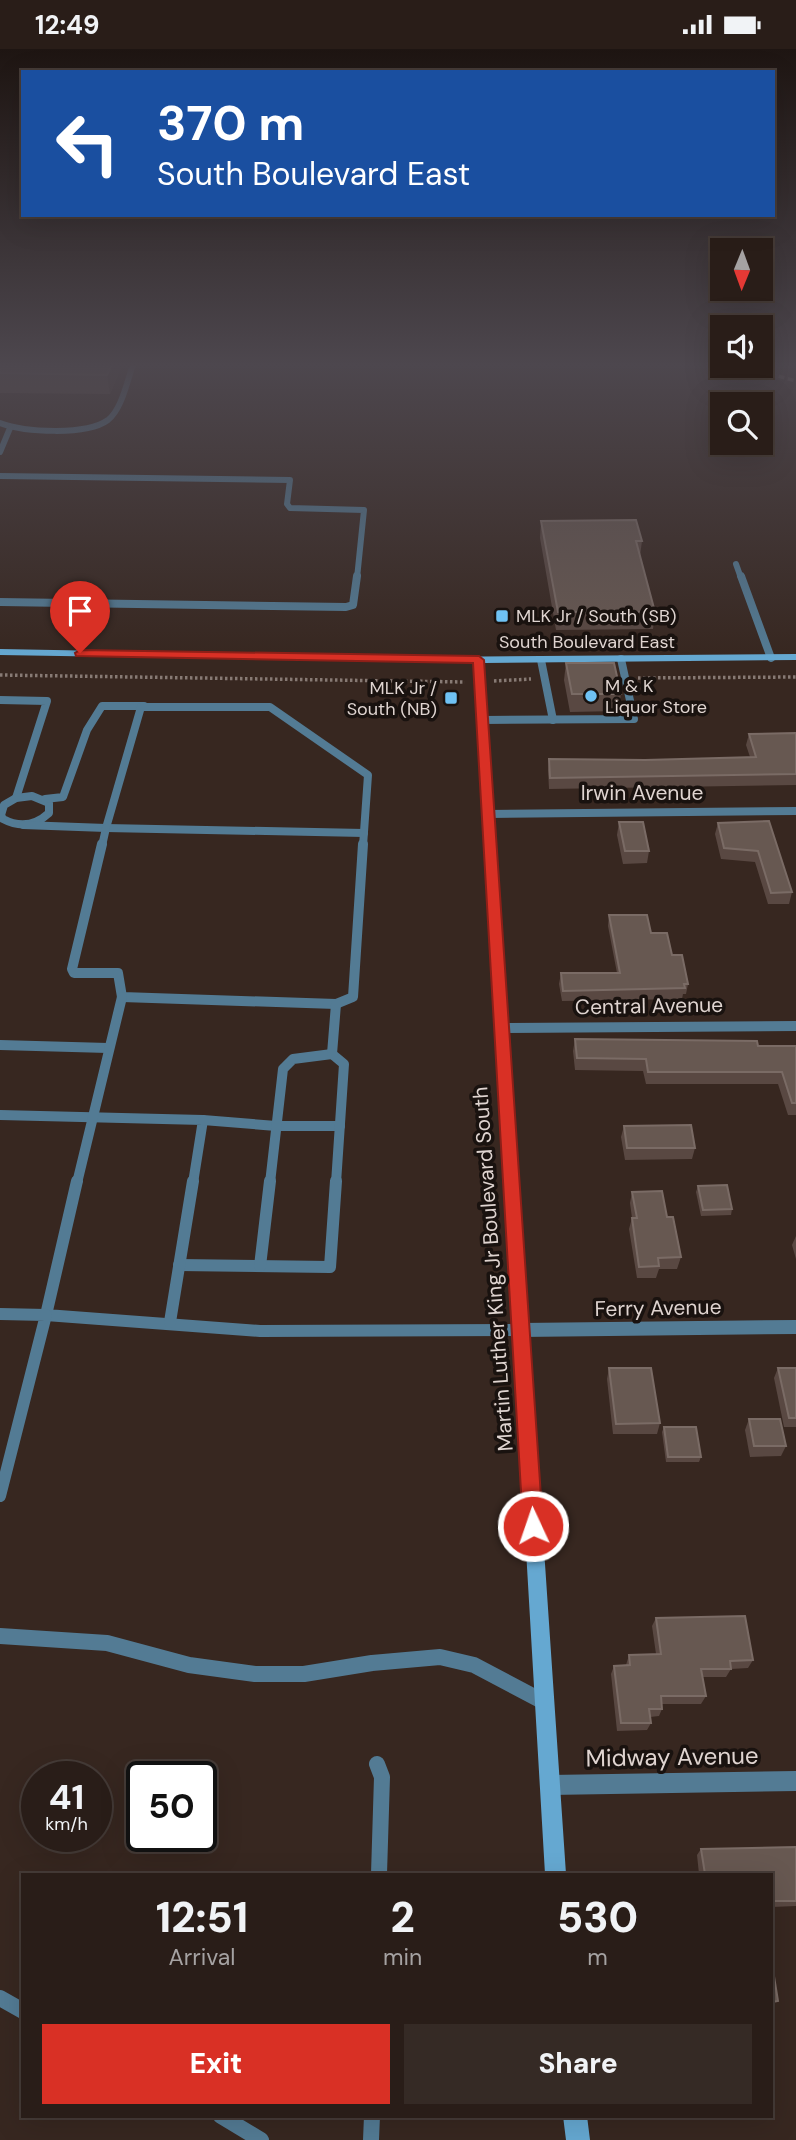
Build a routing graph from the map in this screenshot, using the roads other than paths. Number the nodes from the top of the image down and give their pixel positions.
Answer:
1 (0, 476) edge
2 (736, 564) dead end
3 (0, 603) edge
4 (0, 652) edge
5 (796, 657) edge
6 (771, 658) junction
7 (621, 659) junction
8 (479, 660) junction
9 (541, 660) junction
10 (0, 700) edge
11 (144, 706) junction
12 (483, 720) junction
13 (553, 720) junction
14 (16, 798) junction
15 (45, 799) junction
16 (1, 809) edge
17 (796, 811) edge
18 (488, 814) junction
19 (23, 825) junction
20 (106, 828) junction
21 (364, 833) junction
22 (122, 997) junction
23 (336, 1003) junction
24 (796, 1026) edge
25 (502, 1028) junction
26 (0, 1045) edge
27 (108, 1048) junction
28 (332, 1054) junction
29 (0, 1115) edge
30 (92, 1117) junction
31 (203, 1120) junction
32 (276, 1126) junction
33 (340, 1126) junction
34 (179, 1265) junction
35 (260, 1266) junction
36 (0, 1314) edge
37 (46, 1315) junction
38 (170, 1322) junction
39 (796, 1327) edge
40 (521, 1330) junction
41 (0, 1496) edge
42 (0, 1636) edge
43 (544, 1702) junction
44 (377, 1764) dead end
45 (796, 1781) edge
46 (550, 1785) junction
47 (379, 1873) edge
48 (556, 1873) edge
49 (0, 1998) edge
50 (21, 2010) edge
51 (224, 2118) edge
52 (372, 2118) edge
53 (575, 2118) edge
54 (261, 2140) edge
55 (371, 2140) edge
56 (578, 2140) edge

1 - 3 lane
2 - 6 lane
4 - 8 main road, South Boulevard East
5 - 6 main road, South Boulevard East
6 - 7 main road, South Boulevard East
7 - 9 main road, South Boulevard East
7 - 13 lane
8 - 9 main road, South Boulevard East
8 - 12 main road, Martin Luther King Jr Boulevard South
9 - 13 lane
10 - 14 lane
11 - 15 lane
11 - 20 lane
11 - 21 lane
12 - 13 lane
12 - 18 main road, Martin Luther King Jr Boulevard South
14 - 15 lane
14 - 16 lane
15 - 19 lane
16 - 19 lane
17 - 18 street, Irwin Avenue
18 - 25 main road, Martin Luther King Jr Boulevard South
19 - 20 lane
20 - 21 lane
20 - 22 lane
21 - 23 lane
22 - 23 lane
22 - 27 lane
23 - 28 lane
24 - 25 street, Central Avenue
25 - 40 main road, Martin Luther King Jr Boulevard South
26 - 27 lane
27 - 30 lane
28 - 32 lane
28 - 33 lane
29 - 30 lane
30 - 31 lane
30 - 37 lane
31 - 32 lane
31 - 34 lane
32 - 33 lane
32 - 35 lane
33 - 35 lane
34 - 35 lane
34 - 38 lane
36 - 37 lane
37 - 38 lane
37 - 41 lane
38 - 40 lane
39 - 40 street, Ferry Avenue
40 - 43 main road, Martin Luther King Jr Boulevard South
42 - 43 lane
43 - 46 main road, Martin Luther King Jr Boulevard South
44 - 47 lane
45 - 46 street, Midway Avenue
46 - 48 main road, Martin Luther King Jr Boulevard South
49 - 50 lane
51 - 54 lane
52 - 55 lane
53 - 56 main road

